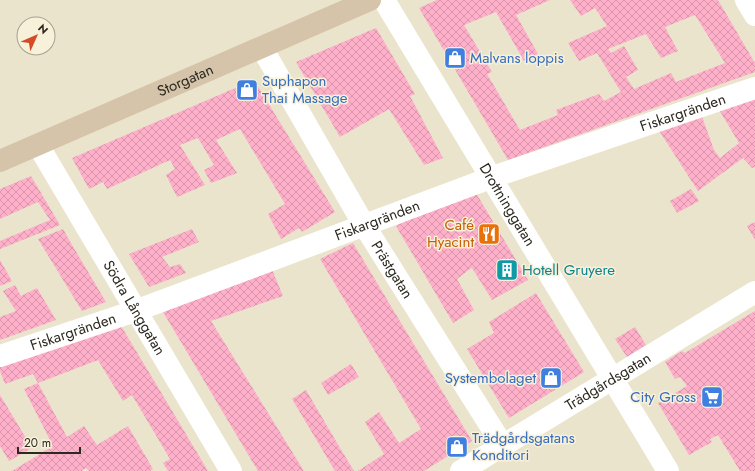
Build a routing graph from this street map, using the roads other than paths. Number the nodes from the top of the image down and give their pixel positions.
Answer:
1 (370, 0) edge
2 (384, 0) edge
3 (746, 0) edge
4 (755, 15) edge
5 (262, 48) junction
6 (755, 88) edge
7 (38, 145) junction
8 (0, 161) edge
9 (492, 177) junction
10 (364, 225) junction
11 (755, 292) edge
12 (135, 311) junction
13 (0, 356) edge
14 (613, 379) junction
15 (504, 446) junction
16 (231, 471) edge
17 (460, 471) edge
18 (668, 471) edge

1 - 5 street, Storgatan
2 - 9 street, Drottninggatan
3 - 4 street
5 - 7 street, Storgatan
5 - 10 street, Prästgatan
6 - 9 street, Fiskargränden
7 - 8 street, Storgatan
7 - 12 street, Södra Långgatan
9 - 10 street, Fiskargränden
9 - 14 street, Drottninggatan
10 - 12 street, Fiskargränden
10 - 15 street, Prästgatan
11 - 14 street, Trädgårdsgatan
12 - 13 street, Fiskargränden
12 - 16 street, Södra Långgatan
14 - 15 street, Trädgårdsgatan
14 - 18 street, Drottninggatan
15 - 17 street, Trädgårdsgatan

